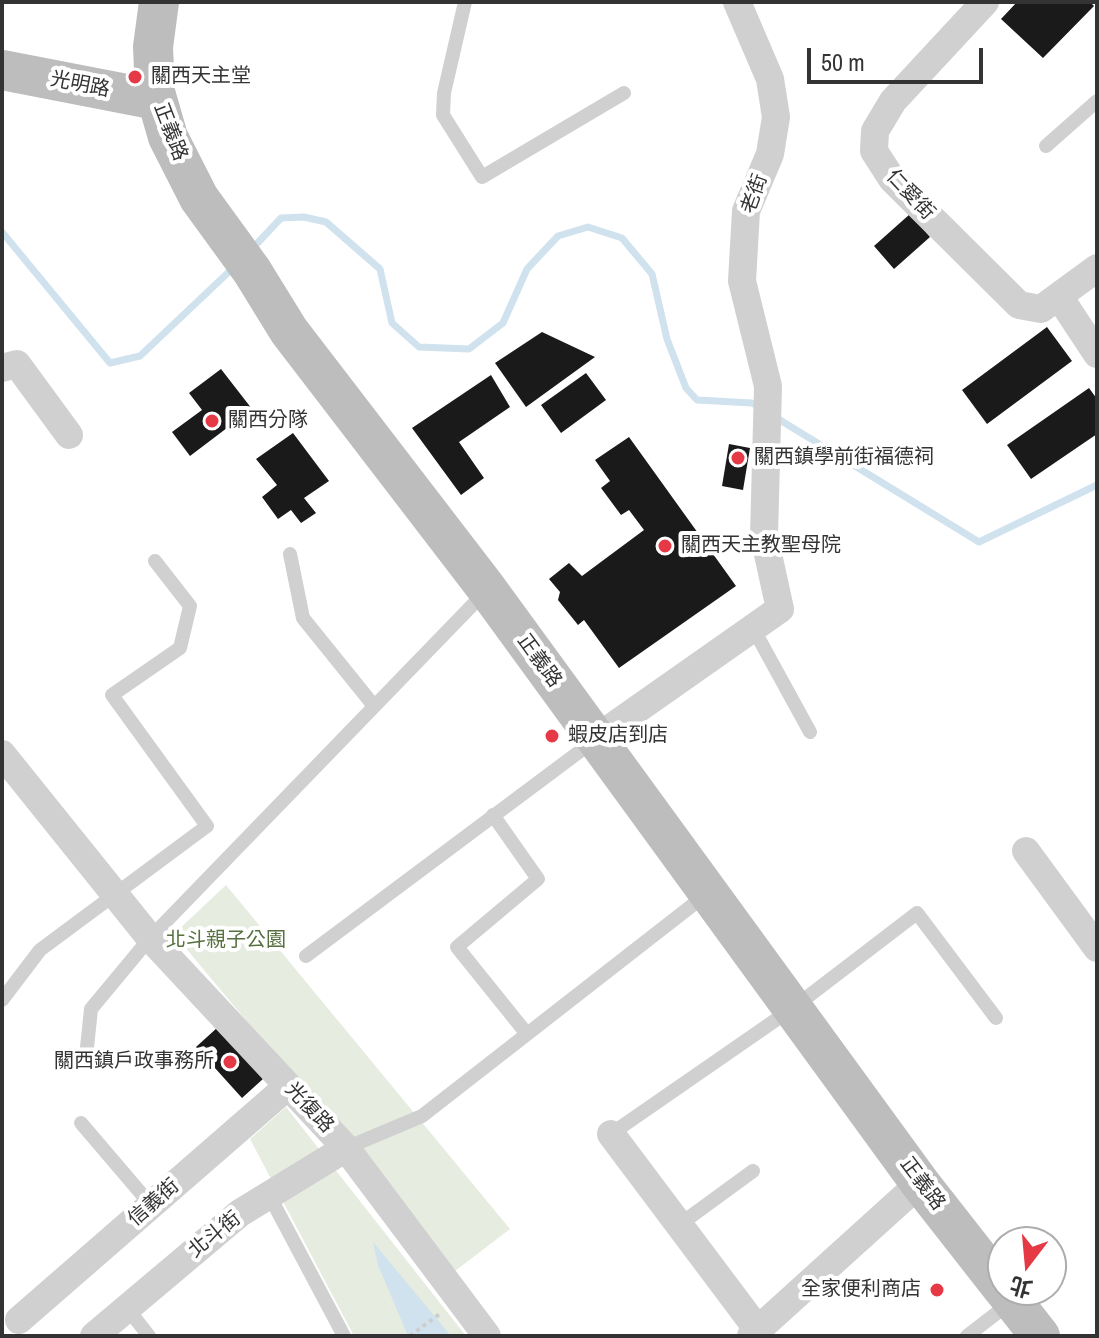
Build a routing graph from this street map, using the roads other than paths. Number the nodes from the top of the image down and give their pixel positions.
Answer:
1 (159, 2) edge
2 (465, 2) edge
3 (737, 2) edge
4 (985, 2) edge
5 (2, 70) edge
6 (624, 93) dead end
7 (157, 100) junction
8 (1097, 101) edge
9 (1046, 146) dead end
10 (1097, 268) edge
11 (1060, 298) junction
12 (1097, 354) edge
13 (2, 368) edge
14 (69, 435) dead end
15 (290, 554) dead end
16 (155, 561) dead end
17 (487, 589) junction
18 (753, 628) junction
19 (374, 706) junction
20 (810, 732) dead end
21 (595, 739) junction
22 (2, 754) edge
23 (493, 815) junction
24 (1026, 851) dead end
25 (708, 892) junction
26 (115, 894) junction
27 (150, 938) junction
28 (1097, 948) edge
29 (306, 956) dead end
30 (2, 1000) edge
31 (793, 1008) junction
32 (996, 1018) dead end
33 (527, 1034) junction
34 (86, 1057) dead end
35 (288, 1086) junction
36 (81, 1123) dead end
37 (611, 1134) joint
38 (346, 1148) junction
39 (753, 1171) dead end
40 (920, 1183) junction
41 (269, 1195) junction
42 (151, 1205) junction
43 (679, 1225) junction
44 (987, 1269) edge
45 (994, 1306) edge
46 (1016, 1306) edge
47 (127, 1308) junction
48 (19, 1320) dead end
49 (755, 1333) edge
50 (94, 1336) edge
51 (149, 1336) edge
52 (344, 1336) edge
53 (487, 1336) edge
54 (967, 1336) edge
55 (1040, 1336) edge

1 - 7 main road, 正義路
2 - 6 lane
3 - 18 street, 老街
4 - 11 street, 仁愛街
5 - 7 main road, 光明路
7 - 17 main road, 正義路
8 - 9 lane
10 - 11 street
11 - 12 street
13 - 14 street
15 - 19 lane
16 - 26 lane
17 - 19 lane
17 - 21 main road, 正義路
18 - 20 lane
18 - 21 street
19 - 27 lane
21 - 23 lane
21 - 25 main road, 正義路
22 - 26 street, 光復路
23 - 29 lane
23 - 33 lane
24 - 28 street
25 - 31 main road, 正義路
25 - 33 lane
26 - 27 street, 光復路
26 - 30 lane
27 - 34 lane
27 - 35 street, 光復路
31 - 32 lane
31 - 37 lane
31 - 40 main road, 正義路
33 - 38 lane
35 - 38 street, 光復路
35 - 42 street, 信義街
36 - 42 lane
37 - 43 street
38 - 41 street, 北斗街
38 - 53 street, 光復路
39 - 43 lane
40 - 44 main road, 正義路
40 - 49 street
41 - 47 street, 北斗街
41 - 52 lane
42 - 48 street, 信義街
43 - 49 street
45 - 54 lane
46 - 55 main road, 正義路
47 - 50 street, 北斗街
47 - 51 lane

